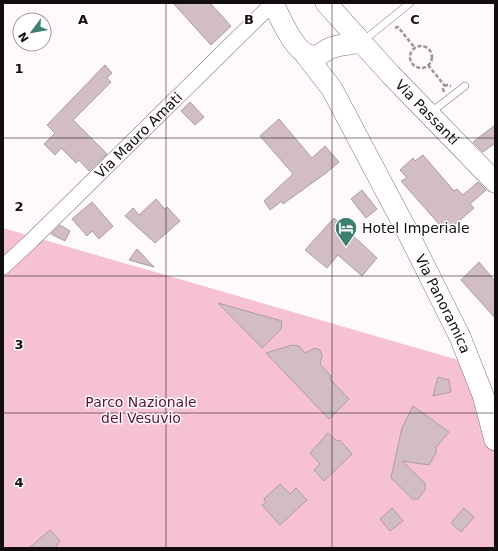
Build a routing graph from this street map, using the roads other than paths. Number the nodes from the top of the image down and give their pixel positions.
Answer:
1 (273, 3) edge
2 (326, 3) edge
3 (410, 3) edge
4 (361, 42) junction
5 (321, 51) junction
6 (465, 86) dead end
7 (429, 114) junction
8 (495, 182) edge
9 (3, 267) edge
10 (495, 440) edge

1 - 5 street
1 - 9 street, Via Mauro Amati
2 - 4 street, Via Passanti
2 - 5 street, Via Passanti
3 - 4 lane
4 - 5 street
4 - 7 street, Via Passanti
5 - 10 street, Via Panoramica
6 - 7 lane
7 - 8 street, Via Passanti

